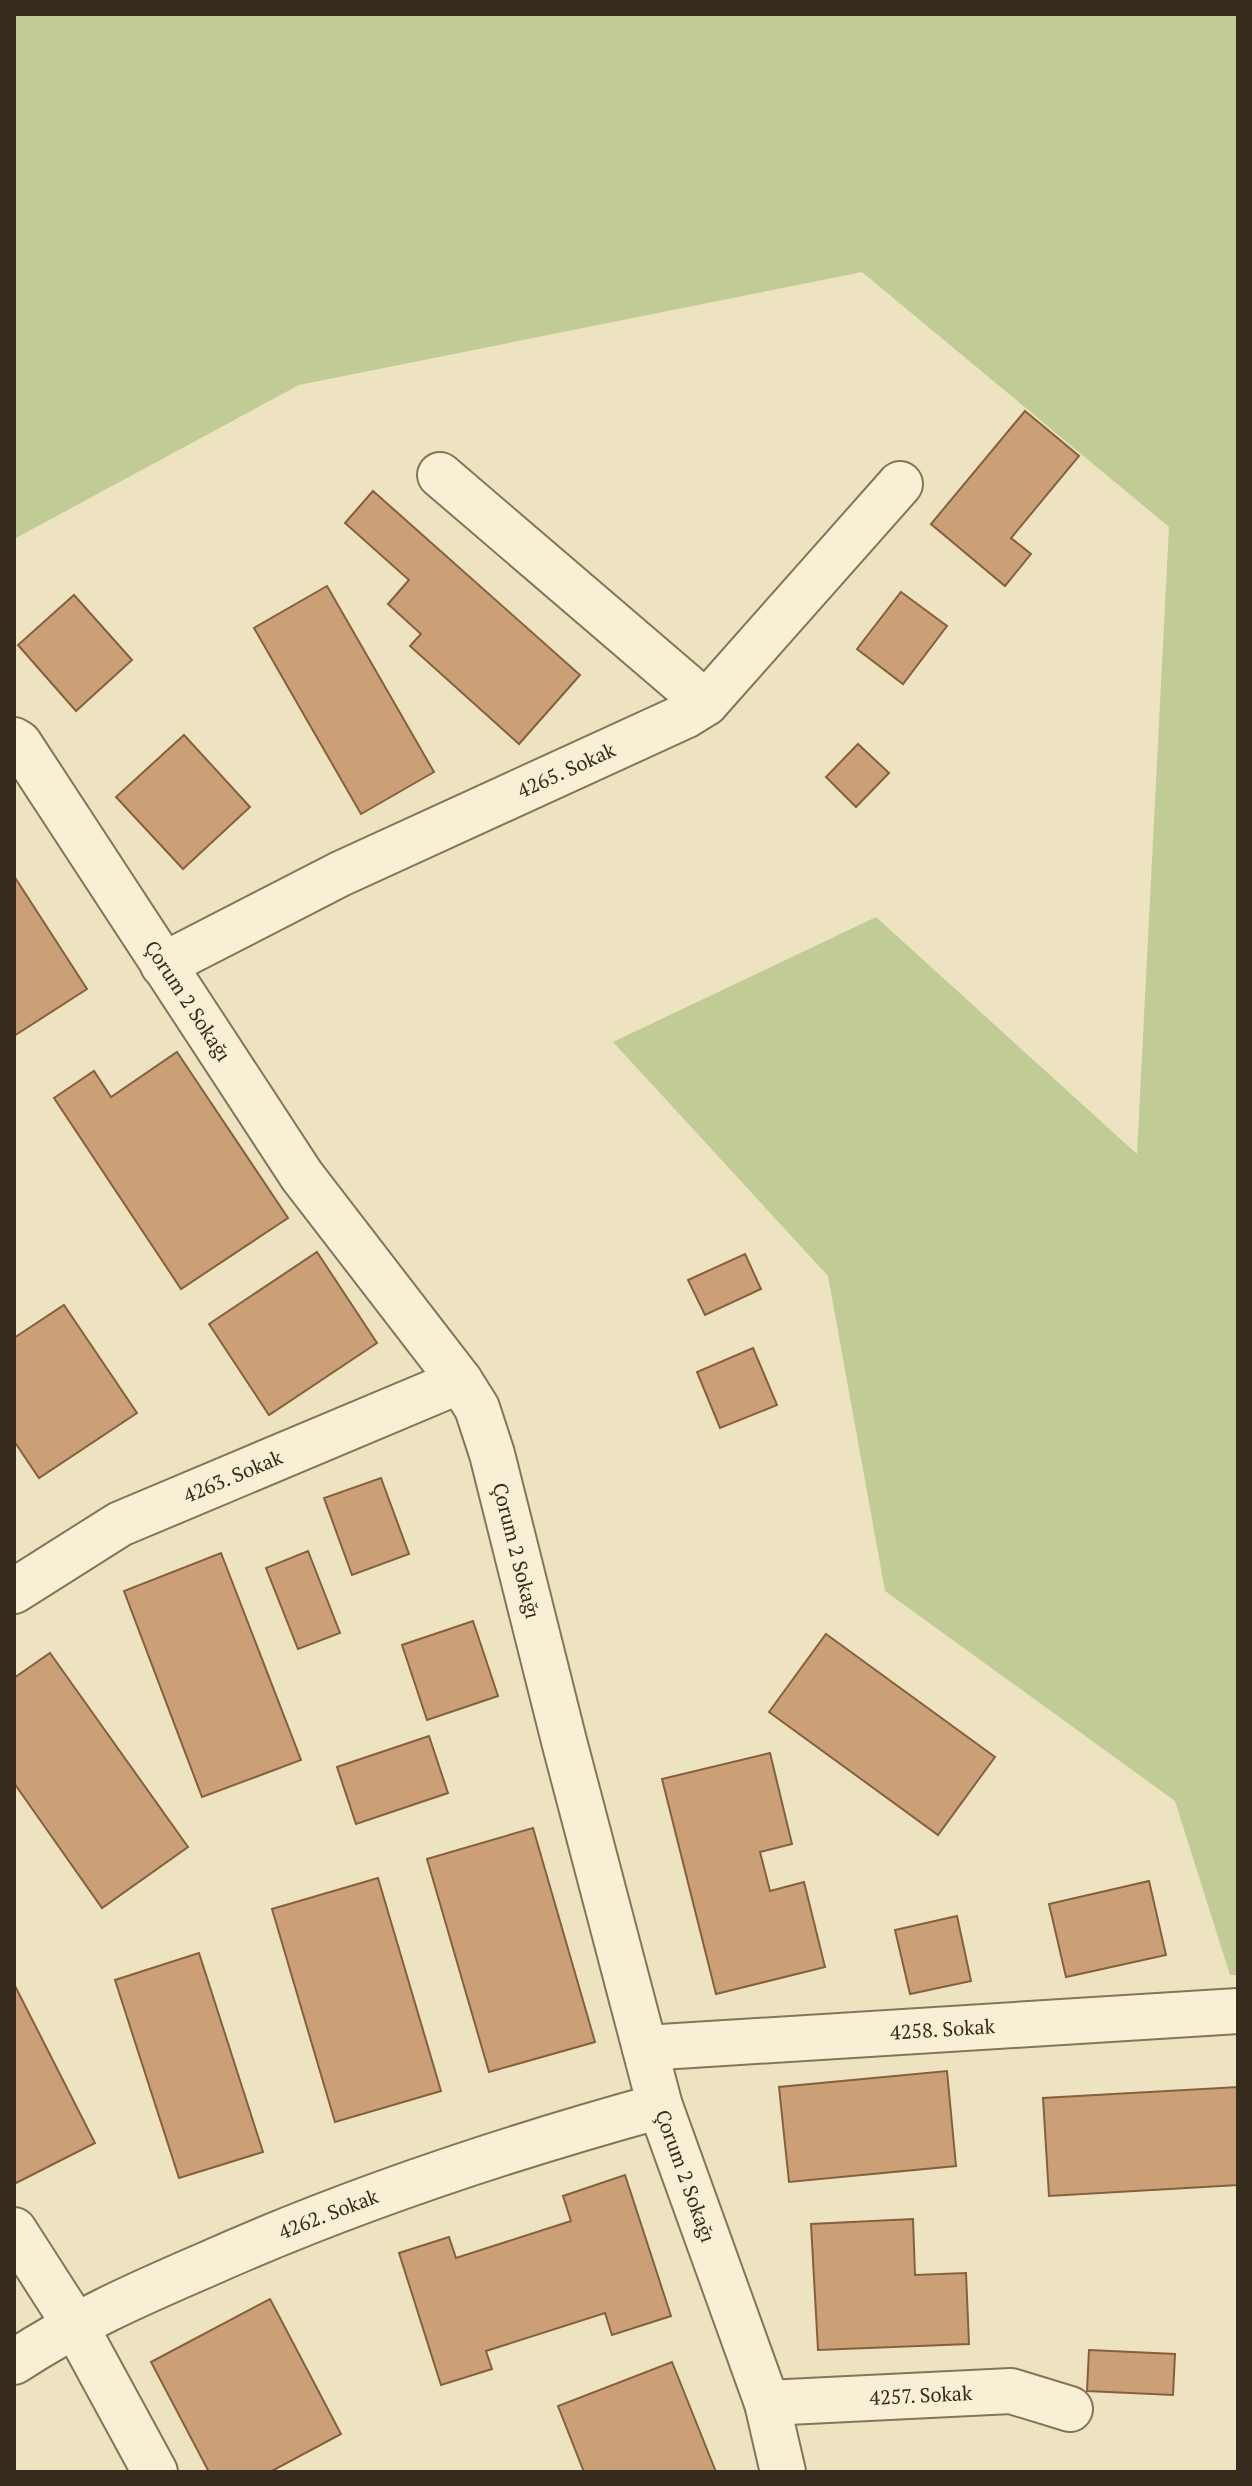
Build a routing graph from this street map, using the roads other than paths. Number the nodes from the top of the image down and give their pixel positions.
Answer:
1 (440, 475) dead end
2 (900, 484) dead end
3 (706, 703) junction
4 (14, 740) edge
5 (163, 965) junction
6 (460, 1381) junction
7 (17, 1583) edge
8 (1238, 2011) edge
9 (645, 2048) junction
10 (660, 2106) junction
11 (14, 2230) edge
12 (75, 2325) junction
13 (14, 2362) edge
14 (767, 2403) junction
15 (1070, 2409) dead end
16 (155, 2472) edge
17 (783, 2472) edge

1 - 3 street
2 - 3 street, 4265. Sokak
3 - 5 street, 4265. Sokak
4 - 5 street, Çorum 2 Sokağı
5 - 6 street, Çorum 2 Sokağı
6 - 7 street, 4263. Sokak
6 - 9 street, Çorum 2 Sokağı
8 - 9 street, 4258. Sokak
9 - 10 street, Çorum 2 Sokağı
10 - 12 street, 4262. Sokak
10 - 14 street, Çorum 2 Sokağı
11 - 12 street
12 - 13 street, 4262. Sokak
12 - 16 street
14 - 15 street, 4257. Sokak
14 - 17 street, Çorum 2 Sokağı

